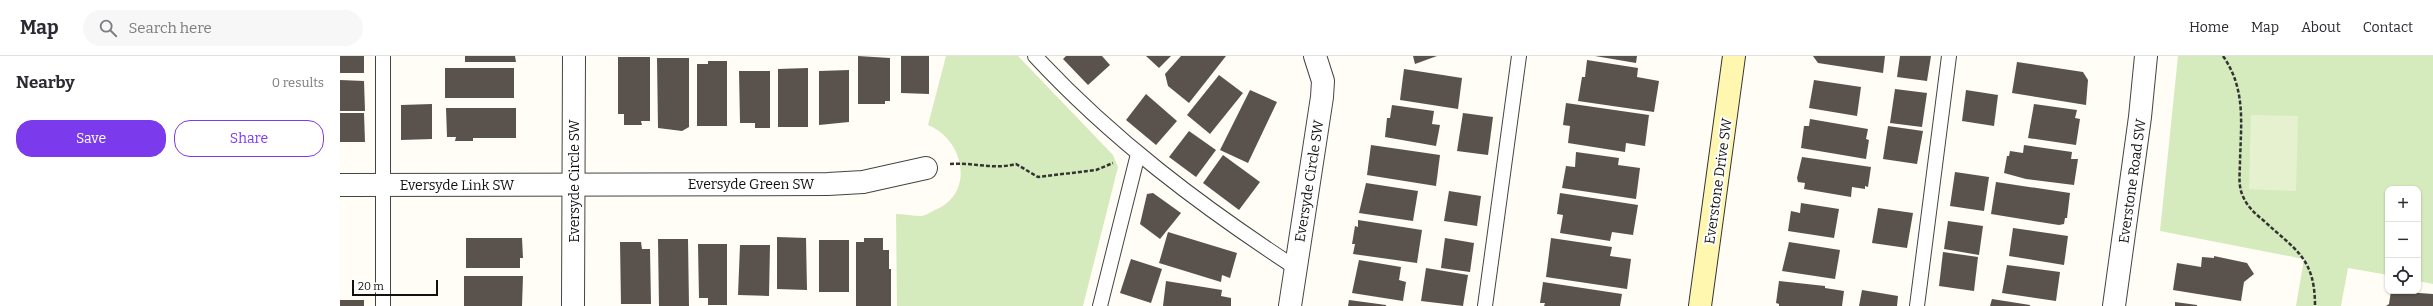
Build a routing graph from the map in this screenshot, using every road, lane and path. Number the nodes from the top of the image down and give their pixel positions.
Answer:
1 (383, 56) edge
2 (574, 56) edge
3 (1035, 56) edge
4 (1315, 56) edge
5 (1519, 56) edge
6 (1734, 56) edge
7 (1949, 56) edge
8 (2146, 56) edge
9 (2223, 56) edge
10 (1138, 154) junction
11 (926, 168) joint
12 (575, 184) junction
13 (340, 185) edge
14 (383, 185) junction
15 (1296, 268) junction
16 (383, 306) edge
17 (574, 306) edge
18 (1100, 306) edge
19 (1290, 306) edge
20 (1485, 306) edge
21 (1700, 306) edge
22 (1917, 306) edge
23 (2114, 306) edge
24 (2315, 306) edge

1 - 14 lane
2 - 12 street, Eversyde Circle SW
3 - 10 lane
4 - 15 street, Eversyde Circle SW
5 - 20 lane
6 - 21 street, Everstone Drive SW
7 - 22 lane
8 - 23 street, Everstone Road SW
9 - 24 path
10 - 11 path
10 - 15 lane
10 - 18 lane
11 - 12 street, Eversyde Green SW
12 - 14 street, Eversyde Link SW
12 - 17 street, Eversyde Circle SW
13 - 14 street, Eversyde Link SW
14 - 16 lane
15 - 19 street, Eversyde Circle SW

